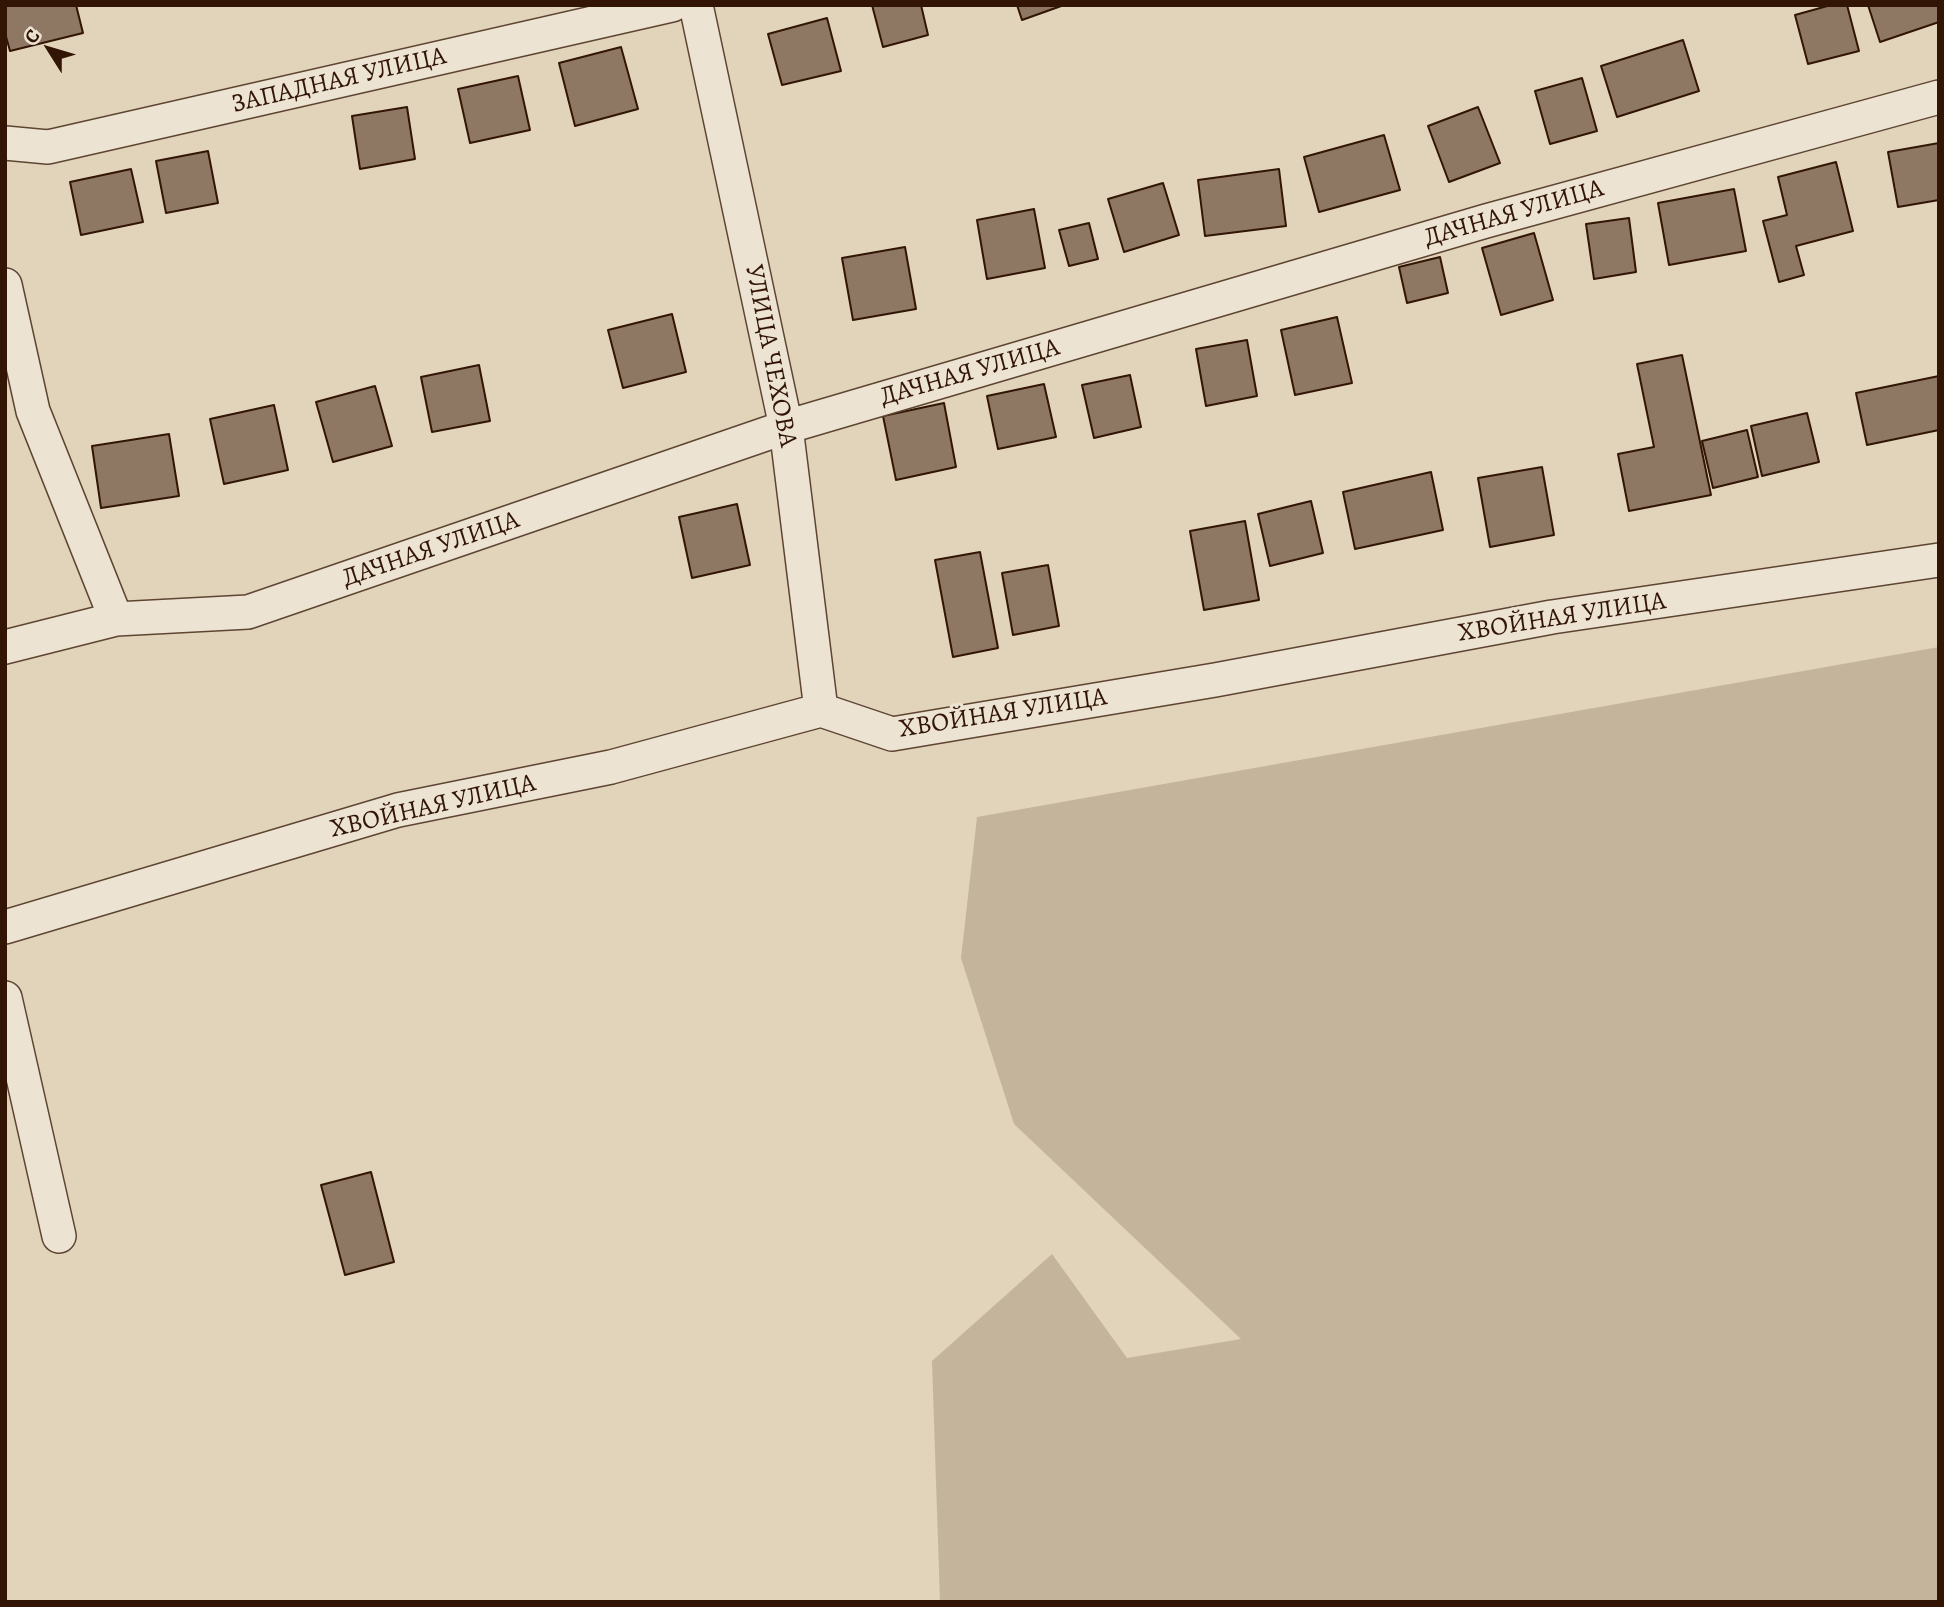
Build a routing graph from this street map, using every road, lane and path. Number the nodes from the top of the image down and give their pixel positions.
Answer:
1 (672, 5) edge
2 (696, 5) edge
3 (1939, 97) edge
4 (5, 143) edge
5 (5, 285) edge
6 (786, 428) junction
7 (1939, 560) edge
8 (116, 619) junction
9 (5, 647) edge
10 (821, 710) junction
11 (5, 927) edge
12 (6, 1004) edge
13 (59, 1236) dead end

1 - 4 street, ЗАПАДНАЯ УЛИЦА
2 - 6 street, УЛИЦА ЧЕХОВА
3 - 6 street, ДАЧНАЯ УЛИЦА
5 - 8 street
6 - 8 street, ДАЧНАЯ УЛИЦА
6 - 10 street, УЛИЦА ЧЕХОВА
7 - 10 street, ХВОЙНАЯ УЛИЦА
8 - 9 street, ДАЧНАЯ УЛИЦА
10 - 11 street, ХВОЙНАЯ УЛИЦА
12 - 13 street

